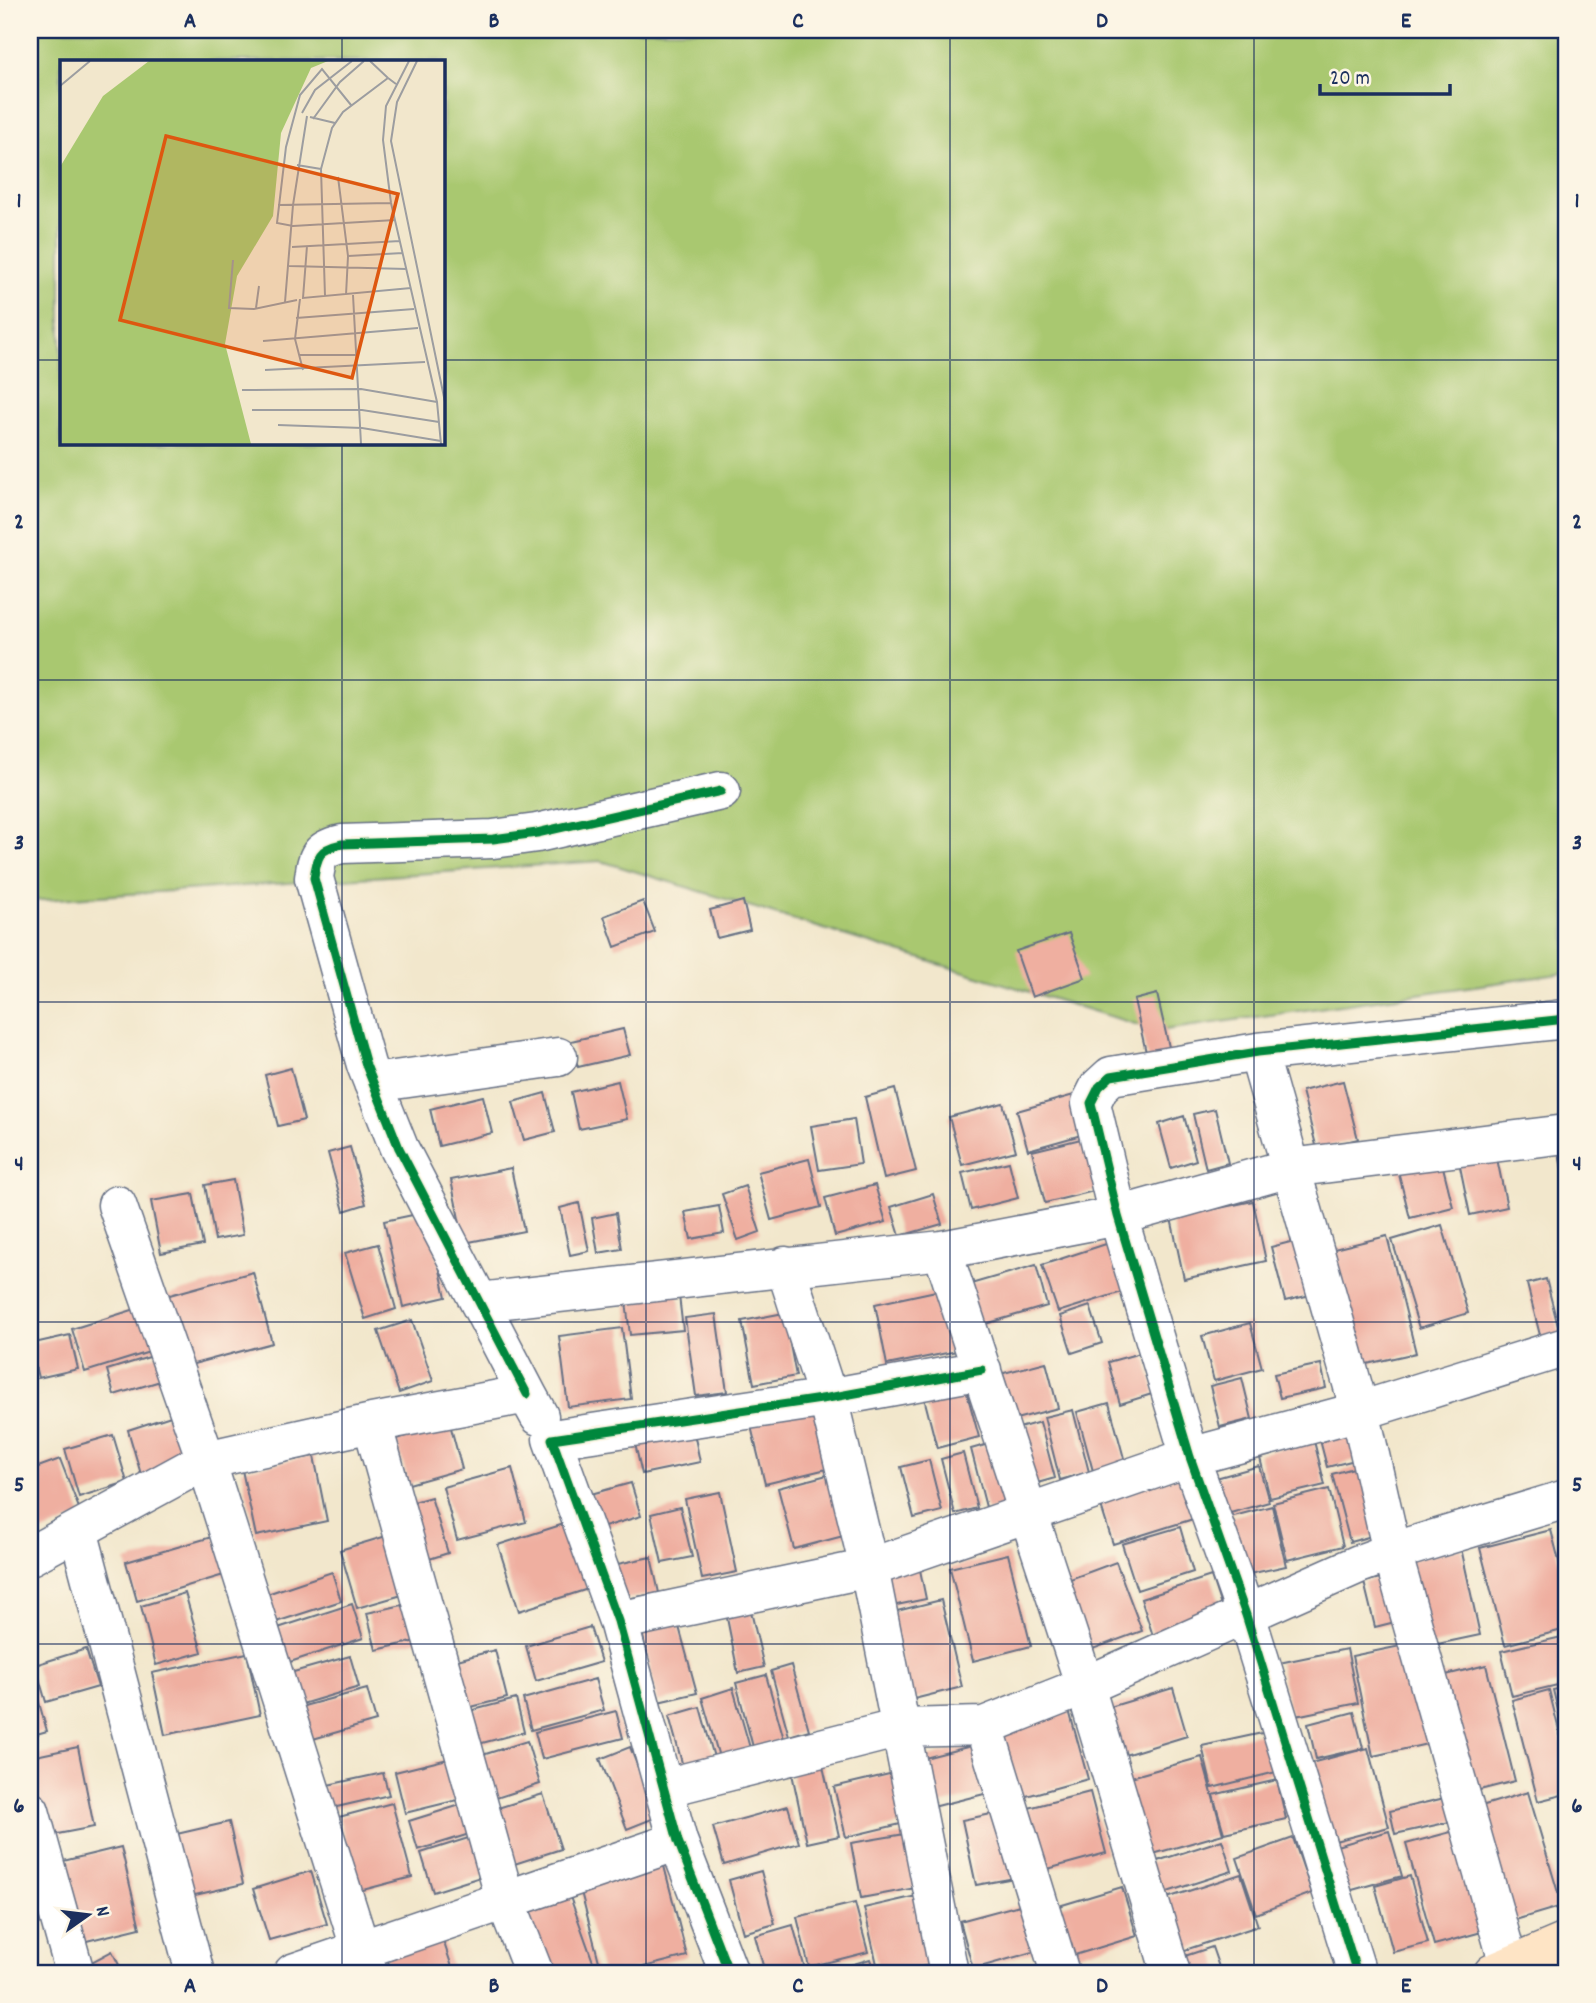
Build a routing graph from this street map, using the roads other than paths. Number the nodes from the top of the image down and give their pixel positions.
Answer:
1 (720, 791) dead end
2 (1566, 1019) edge
3 (1258, 1052) junction
4 (558, 1057) dead end
5 (373, 1083) junction
6 (1566, 1135) edge
7 (1290, 1168) junction
8 (117, 1205) dead end
9 (1118, 1216) junction
10 (942, 1250) junction
11 (785, 1266) junction
12 (479, 1302) junction
13 (1566, 1347) edge
14 (982, 1370) junction
15 (527, 1394) junction
16 (828, 1398) junction
17 (1360, 1411) junction
18 (372, 1423) junction
19 (552, 1439) junction
20 (1189, 1457) junction
21 (206, 1460) junction
22 (1566, 1499) edge
23 (1029, 1512) junction
24 (78, 1530) junction
25 (1392, 1552) junction
26 (30, 1556) edge
27 (869, 1568) junction
28 (1246, 1615) junction
29 (618, 1620) junction
30 (1085, 1686) junction
31 (984, 1726) junction
32 (900, 1728) junction
33 (664, 1788) junction
34 (30, 1811) edge
35 (678, 1841) junction
36 (505, 1899) junction
37 (1566, 1942) edge
38 (364, 1963) edge
39 (1501, 1969) edge
40 (75, 1973) edge
41 (195, 1973) edge
42 (293, 1973) edge
43 (534, 1973) edge
44 (729, 1973) edge
45 (949, 1973) edge
46 (1060, 1973) edge
47 (1171, 1973) edge
48 (1357, 1973) edge

1 - 5 street
2 - 3 street
3 - 7 street
3 - 9 street
4 - 5 street
5 - 12 street
6 - 7 street
7 - 9 street
7 - 17 street
8 - 21 street
9 - 10 street
9 - 20 street
10 - 11 street
10 - 14 street
11 - 12 street
11 - 16 street
12 - 15 street
13 - 17 street
14 - 16 street
14 - 23 street
15 - 18 street
15 - 19 street
16 - 19 street
16 - 27 street
17 - 20 street
17 - 25 street
18 - 21 street
18 - 36 street
19 - 29 street
20 - 23 street
20 - 28 street
21 - 24 street
21 - 38 street
22 - 25 street
23 - 27 street
23 - 30 street
24 - 26 street
24 - 41 street
25 - 28 street
25 - 39 street
27 - 29 street
27 - 32 street
28 - 30 street
28 - 48 street
29 - 33 street
30 - 31 street
30 - 47 street
31 - 32 street
31 - 46 street
32 - 33 street
32 - 45 street
33 - 35 street
34 - 40 street
35 - 36 street
35 - 44 street
36 - 38 street
36 - 43 street
37 - 39 street
38 - 42 street

